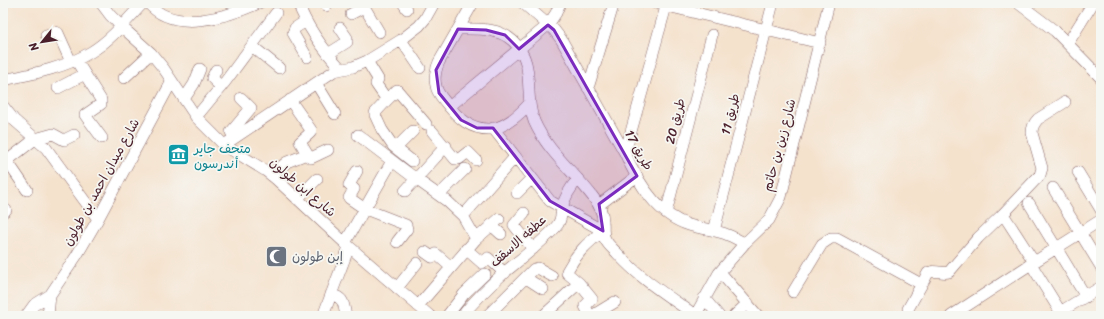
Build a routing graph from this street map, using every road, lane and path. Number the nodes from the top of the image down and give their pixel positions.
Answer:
1 (101, 3) edge
2 (143, 3) edge
3 (148, 3) edge
4 (259, 3) edge
5 (298, 3) edge
6 (434, 3) edge
7 (473, 3) edge
8 (523, 3) edge
9 (560, 3) edge
10 (614, 3) edge
11 (773, 3) edge
12 (828, 3) edge
13 (1018, 3) edge
14 (1093, 3) edge
15 (663, 4) edge
16 (363, 5) edge
17 (276, 13) dead end
18 (351, 14) dead end
19 (306, 21) junction
20 (548, 25) junction
21 (122, 27) junction
22 (340, 28) dead end
23 (458, 29) junction
24 (766, 30) junction
25 (379, 32) dead end
26 (46, 35) dead end
27 (712, 35) dead end
28 (401, 40) junction
29 (820, 43) junction
30 (1068, 43) junction
31 (252, 46) junction
32 (519, 49) junction
33 (151, 53) junction
34 (328, 54) junction
35 (307, 57) dead end
36 (74, 61) junction
37 (367, 61) junction
38 (279, 68) dead end
39 (420, 68) dead end
40 (200, 69) dead end
41 (341, 69) junction
42 (216, 70) dead end
43 (85, 74) junction
44 (124, 78) dead end
45 (1101, 78) edge
46 (3, 80) edge
47 (172, 81) junction
48 (316, 82) junction
49 (221, 87) junction
50 (58, 88) dead end
51 (588, 88) junction
52 (241, 98) dead end
53 (184, 99) junction
54 (290, 100) junction
55 (387, 100) junction
56 (1065, 102) dead end
57 (529, 104) junction
58 (3, 106) edge
59 (449, 107) junction
60 (335, 114) dead end
61 (196, 117) junction
62 (493, 128) junction
63 (413, 131) dead end
64 (74, 135) dead end
65 (358, 135) dead end
66 (102, 138) dead end
67 (234, 138) junction
68 (35, 139) junction
69 (224, 145) junction
70 (446, 146) junction
71 (396, 148) junction
72 (328, 150) dead end
73 (625, 153) junction
74 (307, 154) junction
75 (515, 157) junction
76 (4, 160) edge
77 (476, 160) dead end
78 (392, 161) junction
79 (412, 161) dead end
80 (465, 169) dead end
81 (357, 171) dead end
82 (1078, 172) dead end
83 (271, 175) junction
84 (637, 176) junction
85 (532, 178) junction
86 (317, 179) dead end
87 (416, 179) junction
88 (578, 179) junction
89 (1053, 188) dead end
90 (27, 190) dead end
91 (405, 191) dead end
92 (517, 193) dead end
93 (439, 196) junction
94 (298, 199) junction
95 (1029, 203) dead end
96 (599, 205) junction
97 (562, 208) junction
98 (365, 209) junction
99 (1101, 210) edge
100 (524, 214) dead end
101 (666, 214) junction
102 (1003, 214) junction
103 (463, 216) junction
104 (98, 220) junction
105 (1101, 220) edge
106 (603, 231) junction
107 (714, 231) junction
108 (1080, 233) junction
109 (501, 234) dead end
110 (476, 239) junction
111 (397, 242) dead end
112 (745, 244) junction
113 (347, 245) junction
114 (1056, 248) junction
115 (533, 249) junction
116 (466, 250) junction
117 (425, 252) dead end
118 (417, 263) dead end
119 (1032, 263) junction
120 (451, 267) junction
121 (1101, 267) edge
122 (720, 272) junction
123 (504, 273) junction
124 (485, 274) dead end
125 (552, 276) dead end
126 (526, 278) junction
127 (579, 283) junction
128 (921, 284) junction
129 (1101, 287) edge
130 (397, 288) junction
131 (543, 289) dead end
132 (793, 292) dead end
133 (331, 294) junction
134 (50, 295) junction
135 (1086, 297) junction
136 (704, 298) junction
137 (615, 302) dead end
138 (748, 303) junction
139 (418, 306) junction
140 (908, 309) dead end
141 (589, 313) edge
142 (1062, 314) edge
143 (26, 316) edge
144 (48, 316) edge
145 (323, 316) edge
146 (346, 316) edge
147 (430, 316) edge
148 (447, 316) edge
149 (462, 316) edge
150 (487, 316) edge
151 (543, 316) edge
152 (695, 316) edge
153 (719, 316) edge
154 (734, 316) edge
155 (758, 316) edge
156 (951, 316) edge

1 - 21 street, شارع ابن طولون
2 - 21 street
3 - 4 street
5 - 19 street
6 - 28 street
7 - 23 street
8 - 20 street, طريق 17
9 - 20 street
10 - 51 street
11 - 24 street, طريق 11
12 - 29 street, شارع زين بن حاتم
13 - 30 street
14 - 30 street
15 - 24 street
15 - 73 street
16 - 18 street
16 - 25 street
17 - 31 street
19 - 34 street
19 - 35 street
20 - 32 street
20 - 51 street, طريق 17
21 - 33 street, شارع ابن طولون
21 - 36 street
22 - 34 street
23 - 32 street
23 - 59 street
24 - 29 street
24 - 107 street, طريق 11
26 - 36 street
27 - 101 street, طريق 20
28 - 37 street
28 - 39 street
29 - 112 street, شارع زين بن حاتم
30 - 45 street
31 - 38 street
31 - 49 street
32 - 57 street
32 - 59 street
33 - 44 street
33 - 47 street, شارع ابن طولون
34 - 41 street
36 - 43 street
36 - 46 street
37 - 41 street
37 - 55 street
40 - 53 street
41 - 48 street
42 - 49 street
43 - 50 street
43 - 66 street
47 - 53 street, شارع ابن طولون
47 - 104 street, شارع ميدان احمد بن طولون
48 - 54 street
48 - 60 street
49 - 61 street
51 - 73 street, طريق 17
52 - 67 street
53 - 61 street, شارع ابن طولون
54 - 67 street
54 - 74 street
55 - 70 street
55 - 71 street
56 - 102 street
57 - 62 street
57 - 88 street
58 - 68 street
59 - 62 street
61 - 69 street, شارع ابن طولون
62 - 75 street
63 - 71 street
64 - 68 street
65 - 78 street
67 - 69 street
68 - 76 street
68 - 104 street
69 - 83 street, شارع ابن طولون
70 - 77 street
70 - 87 street
71 - 79 street
72 - 74 street
73 - 84 street, طريق 17
74 - 83 street
75 - 85 street
75 - 103 street
76 - 90 street
78 - 87 street
78 - 98 street
80 - 93 street
81 - 98 street
82 - 99 street
83 - 94 street, شارع ابن طولون
84 - 96 street
84 - 101 street, طريق 17
85 - 92 street
85 - 97 street
86 - 94 street
87 - 91 street
87 - 93 street
88 - 96 street
88 - 97 street, عطفه الاسقف
89 - 108 street
93 - 103 street
94 - 113 street, شارع ابن طولون
95 - 114 street
96 - 106 street
97 - 106 street
97 - 115 street, عطفه الاسقف
98 - 111 street
98 - 113 street
100 - 115 street
101 - 107 street, طريق 17
102 - 119 street
102 - 128 street
103 - 110 street
104 - 134 street, شارع ميدان احمد بن طولون
105 - 108 street
106 - 127 street
106 - 152 street
107 - 112 street, طريق 17
108 - 114 street
108 - 121 street
109 - 110 street
110 - 116 street
112 - 122 street, شارع زين بن حاتم
113 - 130 street, شارع ابن طولون
113 - 133 street
114 - 119 street
114 - 135 street
115 - 123 street, عطفه الاسقف
116 - 120 street
116 - 123 street
117 - 120 street
118 - 130 street
119 - 142 street
119 - 156 street
120 - 139 street
122 - 136 street, شارع زين بن حاتم
122 - 138 street
123 - 149 street, عطفه الاسقف
124 - 148 street
125 - 126 street
126 - 131 street
126 - 150 street
127 - 141 street
127 - 151 street
128 - 132 street
128 - 140 street
129 - 135 street
130 - 139 street, شارع ابن طولون
133 - 145 street
133 - 146 street
134 - 143 street, شارع ميدان احمد بن طولون
134 - 144 street, شارع ميدان احمد بن طولون
135 - 142 street
136 - 152 street, شارع زين بن حاتم
136 - 153 street
137 - 141 street
138 - 154 street
138 - 155 street
139 - 147 street, شارع ابن طولون

